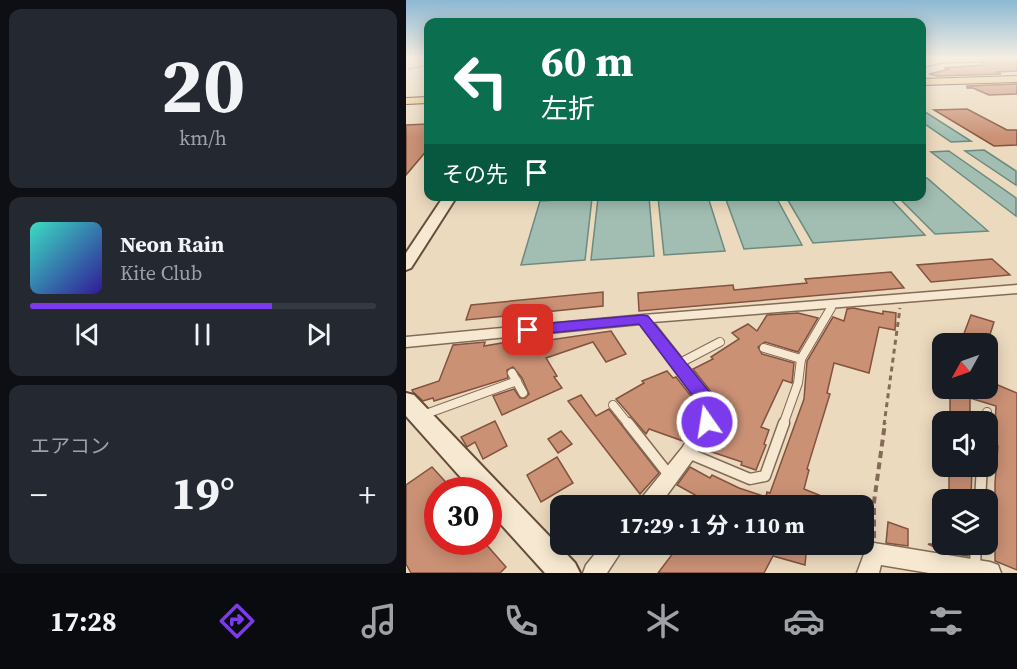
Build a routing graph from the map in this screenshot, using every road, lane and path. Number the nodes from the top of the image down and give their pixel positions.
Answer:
1 (424, 100) edge
2 (406, 101) edge
3 (448, 201) edge
4 (406, 265) edge
5 (1016, 289) edge
6 (901, 299) junction
7 (833, 305) junction
8 (643, 319) junction
9 (406, 342) edge
10 (720, 342) dead end
11 (764, 348) dead end
12 (801, 359) junction
13 (678, 364) junction
14 (512, 373) dead end
15 (517, 381) junction
16 (523, 393) dead end
17 (613, 405) dead end
18 (413, 409) edge
19 (688, 453) junction
20 (670, 476) junction
21 (475, 477) edge
22 (655, 495) edge
23 (502, 506) edge
24 (608, 555) edge
25 (978, 555) edge
26 (871, 563) edge
27 (982, 572) edge
28 (565, 573) edge
29 (594, 573) edge

1 - 2 main road
3 - 4 street
5 - 6 street
6 - 7 street
6 - 26 path
7 - 8 street
7 - 12 lane
8 - 9 street
8 - 13 street
10 - 13 lane
11 - 12 lane
12 - 19 lane
13 - 19 street
14 - 15 lane
15 - 16 lane
15 - 18 lane
17 - 20 lane
18 - 21 street
19 - 20 street
20 - 22 street
23 - 28 street
24 - 29 street
25 - 27 lane
26 - 27 street

